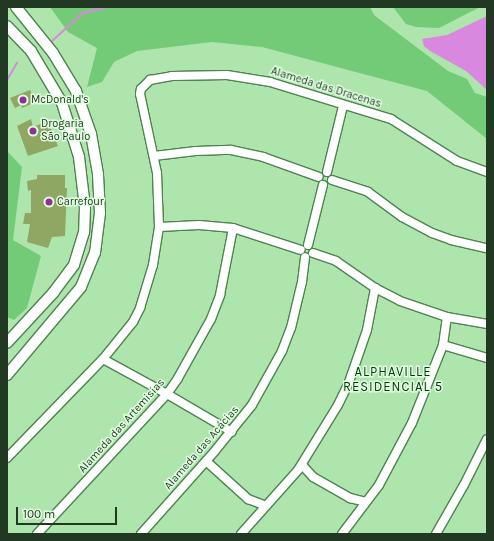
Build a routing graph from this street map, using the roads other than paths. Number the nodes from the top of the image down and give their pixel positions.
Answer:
1 (16, 7) edge
2 (7, 26) edge
3 (343, 106) junction
4 (154, 156) junction
5 (327, 172) junction
6 (487, 172) edge
7 (319, 177) junction
8 (332, 180) junction
9 (323, 185) junction
10 (159, 227) junction
11 (233, 228) junction
12 (487, 248) edge
13 (307, 251) junction
14 (375, 288) junction
15 (447, 317) junction
16 (487, 324) edge
17 (7, 343) edge
18 (443, 345) junction
19 (486, 354) edge
20 (103, 360) junction
21 (7, 375) edge
22 (168, 394) junction
23 (232, 432) junction
24 (487, 439) edge
25 (7, 458) edge
26 (206, 462) junction
27 (302, 465) junction
28 (295, 474) junction
29 (314, 477) junction
30 (350, 498) junction
31 (248, 499) junction
32 (366, 502) junction
33 (266, 506) junction
34 (357, 516) junction
35 (255, 518) junction
36 (37, 534) edge
37 (142, 534) edge
38 (241, 534) edge
39 (342, 534) edge
40 (436, 534) edge

1 - 21 main road
2 - 17 main road
3 - 4 street, Alameda das Dracenas
3 - 5 street
3 - 6 street, Alameda das Dracenas
4 - 7 street
4 - 10 street
5 - 7 street
5 - 8 street
7 - 9 street
8 - 9 street
8 - 12 street
9 - 13 street, Alameda das Acácias
10 - 11 street
10 - 20 street
11 - 13 street
11 - 22 street, Alameda das Artemisias
13 - 14 street
13 - 23 street, Alameda das Acácias
14 - 15 street
14 - 27 street
15 - 16 street
15 - 18 street
18 - 19 street
18 - 32 street
20 - 22 street
20 - 25 street
22 - 23 street
22 - 36 street, Alameda das Artemisias
23 - 26 street, Alameda das Acácias
24 - 40 street
26 - 31 street
26 - 37 street, Alameda das Acácias
27 - 28 street
27 - 29 street
28 - 29 street
28 - 33 street
29 - 30 street
30 - 32 street
30 - 34 street
31 - 33 street
31 - 35 street
32 - 34 street
33 - 35 street
34 - 39 street
35 - 38 street

